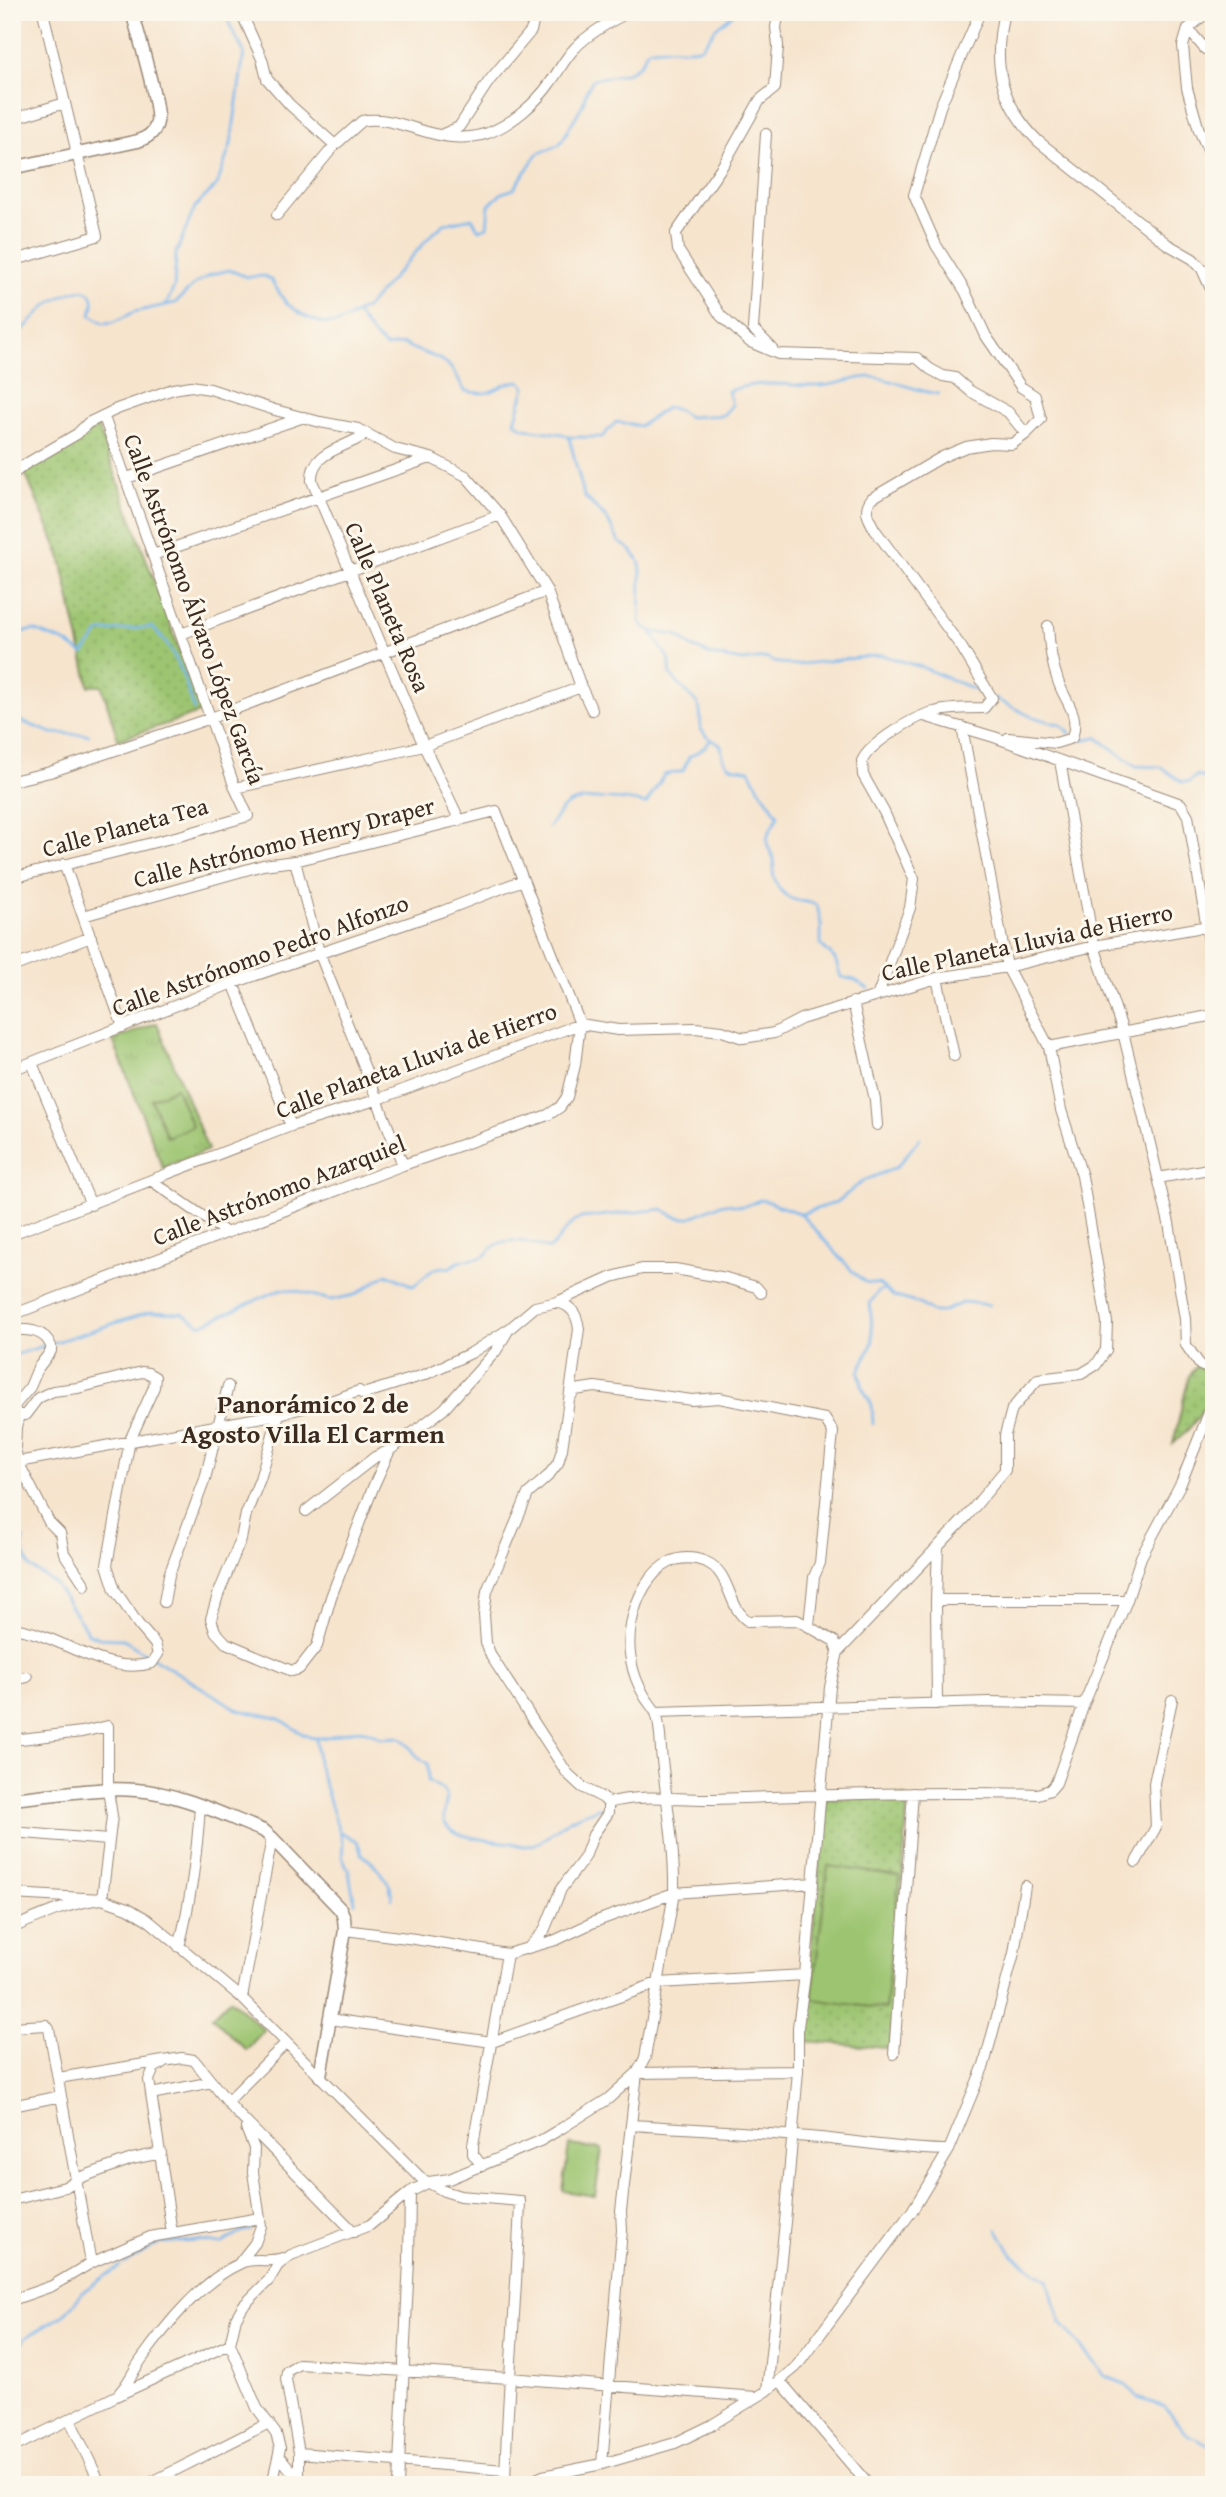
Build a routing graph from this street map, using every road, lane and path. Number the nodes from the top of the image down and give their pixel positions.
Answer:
1 (43, 12) edge
2 (132, 12) edge
3 (242, 12) edge
4 (518, 12) edge
5 (629, 12) edge
6 (779, 12) edge
7 (980, 12) edge
8 (1004, 12) edge
9 (1207, 12) edge
10 (1188, 29) junction
11 (1214, 53) edge
12 (65, 103) junction
13 (12, 118) edge
14 (766, 134) dead end
15 (439, 136) junction
16 (335, 145) junction
17 (78, 156) junction
18 (1214, 163) edge
19 (12, 168) edge
20 (277, 215) dead end
21 (12, 261) edge
22 (1214, 296) edge
23 (778, 354) junction
24 (104, 417) junction
25 (304, 417) junction
26 (363, 432) junction
27 (1026, 434) junction
28 (431, 457) junction
29 (12, 475) edge
30 (127, 478) junction
31 (319, 497) junction
32 (500, 515) junction
33 (153, 555) junction
34 (352, 571) junction
35 (547, 591) junction
36 (1048, 626) dead end
37 (181, 635) junction
38 (386, 652) junction
39 (580, 687) junction
40 (592, 710) dead end
41 (923, 716) junction
42 (211, 718) junction
43 (962, 727) junction
44 (994, 737) junction
45 (424, 746) junction
46 (1060, 761) junction
47 (12, 781) edge
48 (236, 788) junction
49 (248, 816) joint
50 (459, 819) junction
51 (295, 860) junction
52 (64, 864) junction
53 (12, 878) edge
54 (523, 880) junction
55 (83, 916) junction
56 (1210, 925) edge
57 (91, 937) junction
58 (1094, 947) junction
59 (319, 952) junction
60 (12, 967) edge
61 (1007, 967) junction
62 (1214, 971) edge
63 (937, 978) junction
64 (233, 983) junction
65 (878, 994) junction
66 (853, 1002) junction
67 (1214, 1015) edge
68 (580, 1024) junction
69 (123, 1027) junction
70 (1123, 1032) junction
71 (1049, 1047) junction
72 (954, 1056) dead end
73 (32, 1063) junction
74 (12, 1070) edge
75 (376, 1100) junction
76 (877, 1125) dead end
77 (291, 1126) junction
78 (403, 1164) junction
79 (1214, 1168) edge
80 (1158, 1178) junction
81 (152, 1181) junction
82 (91, 1205) junction
83 (226, 1233) junction
84 (12, 1234) edge
85 (761, 1293) dead end
86 (557, 1302) junction
87 (12, 1315) edge
88 (509, 1329) junction
89 (12, 1330) edge
90 (1214, 1371) edge
91 (228, 1386) dead end
92 (569, 1399) junction
93 (1214, 1401) edge
94 (279, 1414) junction
95 (19, 1416) junction
96 (219, 1426) junction
97 (130, 1440) junction
98 (390, 1450) junction
99 (18, 1462) junction
100 (306, 1511) dead end
101 (938, 1547) junction
102 (85, 1585) dead end
103 (936, 1600) junction
104 (1127, 1600) junction
105 (164, 1602) dead end
106 (12, 1620) edge
107 (809, 1625) junction
108 (12, 1628) edge
109 (41, 1634) junction
110 (838, 1651) junction
111 (27, 1677) dead end
112 (12, 1680) edge
113 (1172, 1700) dead end
114 (937, 1704) junction
115 (1084, 1704) junction
116 (829, 1706) junction
117 (656, 1712) junction
118 (12, 1740) edge
119 (108, 1790) junction
120 (913, 1793) junction
121 (822, 1795) junction
122 (666, 1798) junction
123 (12, 1799) edge
124 (608, 1803) junction
125 (200, 1806) junction
126 (12, 1832) edge
127 (272, 1838) junction
128 (108, 1840) junction
129 (1136, 1862) dead end
130 (813, 1882) junction
131 (1025, 1886) dead end
132 (674, 1893) junction
133 (12, 1894) edge
134 (102, 1899) junction
135 (12, 1928) edge
136 (345, 1930) junction
137 (530, 1946) junction
138 (179, 1947) junction
139 (507, 1954) junction
140 (806, 1975) junction
141 (659, 1983) junction
142 (243, 1998) junction
143 (330, 2019) junction
144 (12, 2027) edge
145 (492, 2042) junction
146 (286, 2043) junction
147 (894, 2054) dead end
148 (163, 2062) junction
149 (798, 2071) junction
150 (637, 2073) junction
151 (320, 2076) junction
152 (58, 2078) junction
153 (212, 2082) junction
154 (151, 2094) junction
155 (61, 2096) junction
156 (228, 2101) junction
157 (12, 2106) edge
158 (236, 2111) junction
159 (631, 2125) junction
160 (791, 2135) junction
161 (949, 2150) junction
162 (161, 2153) junction
163 (482, 2166) junction
164 (76, 2182) junction
165 (429, 2182) junction
166 (410, 2192) junction
167 (12, 2200) edge
168 (260, 2218) junction
169 (354, 2232) junction
170 (172, 2233) junction
171 (290, 2255) junction
172 (91, 2263) junction
173 (234, 2267) junction
174 (12, 2300) edge
175 (230, 2344) junction
176 (402, 2371) junction
177 (509, 2378) junction
178 (780, 2381) junction
179 (608, 2387) junction
180 (766, 2391) junction
181 (116, 2396) junction
182 (756, 2398) junction
183 (70, 2420) junction
184 (269, 2423) junction
185 (12, 2448) edge
186 (299, 2453) junction
187 (279, 2458) junction
188 (400, 2460) junction
189 (602, 2464) junction
190 (505, 2470) junction
191 (545, 2481) edge
192 (299, 2482) edge
193 (867, 2483) dead end
194 (101, 2485) edge
195 (146, 2485) edge
196 (272, 2485) edge
197 (398, 2485) edge
198 (505, 2485) edge
199 (522, 2485) edge

1 - 12 street
2 - 17 street
3 - 16 street
4 - 15 street
5 - 15 street
6 - 23 street
7 - 27 street
8 - 22 street
9 - 10 street
10 - 11 street
10 - 18 street
12 - 13 street
12 - 17 street
14 - 23 street
15 - 16 street
16 - 20 street
17 - 19 street
17 - 21 street
23 - 27 street
24 - 25 street
24 - 29 street
24 - 30 street, Calle Astrónomo Álvaro López García
25 - 26 street
25 - 30 street
26 - 28 street
26 - 31 street, Calle Planeta Rosa
27 - 41 street
28 - 31 street
28 - 32 street
30 - 33 street, Calle Astrónomo Álvaro López García
31 - 33 street
31 - 34 street, Calle Planeta Rosa
32 - 34 street
32 - 35 street
33 - 37 street, Calle Astrónomo Álvaro López García
34 - 37 street
34 - 38 street, Calle Planeta Rosa
35 - 38 street
35 - 39 street
36 - 44 street
37 - 42 street, Calle Astrónomo Álvaro López García
38 - 42 street
38 - 45 street, Calle Planeta Rosa
39 - 40 street
39 - 45 street, Calle Planeta Tea
41 - 43 street
41 - 65 street
42 - 47 street
42 - 48 street, Calle Astrónomo Álvaro López García
43 - 44 street
43 - 61 street
44 - 46 street
45 - 48 street, Calle Planeta Tea
45 - 50 street, Calle Planeta Rosa
46 - 56 street
46 - 58 street
48 - 49 street, Calle Astrónomo Álvaro López García
49 - 52 street, Calle Planeta Tea
50 - 51 street, Calle Astrónomo Henry Draper
50 - 54 street, Calle Astrónomo Henry Draper
51 - 55 street, Calle Astrónomo Henry Draper
51 - 59 street
52 - 53 street, Calle Planeta Tea
52 - 55 street
54 - 59 street, Calle Astrónomo Pedro Alfonzo
54 - 68 street
55 - 57 street
56 - 58 street, Calle Planeta Lluvia de Hierro
56 - 62 street
57 - 60 street
57 - 69 street
58 - 61 street, Calle Planeta Lluvia de Hierro
58 - 70 street
59 - 64 street, Calle Astrónomo Pedro Alfonzo
59 - 75 street
61 - 63 street, Calle Planeta Lluvia de Hierro
61 - 71 street
63 - 65 street, Calle Planeta Lluvia de Hierro
63 - 72 street
64 - 69 street, Calle Astrónomo Pedro Alfonzo
64 - 77 street
65 - 66 street, Calle Planeta Lluvia de Hierro
66 - 68 street, Calle Planeta Lluvia de Hierro
66 - 76 street
67 - 70 street
68 - 75 street, Calle Planeta Lluvia de Hierro
68 - 78 street, Calle Astrónomo Azarquiel
69 - 73 street, Calle Astrónomo Pedro Alfonzo
70 - 71 street
70 - 80 street
71 - 101 street
73 - 74 street, Calle Astrónomo Pedro Alfonzo
73 - 82 street
75 - 77 street, Calle Planeta Lluvia de Hierro
75 - 78 street
77 - 81 street, Calle Planeta Lluvia de Hierro
78 - 83 street, Calle Astrónomo Azarquiel
79 - 80 street
80 - 90 street
81 - 82 street, Calle Planeta Lluvia de Hierro
81 - 83 street
82 - 84 street, Calle Planeta Lluvia de Hierro
83 - 87 street, Calle Astrónomo Azarquiel
85 - 86 street
86 - 88 street
86 - 92 street
88 - 94 street
88 - 98 street
89 - 95 street
91 - 96 street
92 - 107 street
92 - 124 street
93 - 104 street
94 - 96 street
94 - 98 street
95 - 97 street
95 - 99 street
96 - 97 street
96 - 105 street
97 - 99 street
97 - 109 street
98 - 100 street
99 - 102 street
101 - 103 street
101 - 110 street
103 - 104 street
103 - 114 street
104 - 115 street
106 - 109 street
107 - 110 street
107 - 117 street
108 - 109 street
110 - 116 street
111 - 112 street
113 - 129 street
114 - 115 street
114 - 116 street
115 - 120 street
116 - 117 street
116 - 121 street
117 - 122 street
118 - 119 street
119 - 123 street
119 - 125 street
119 - 128 street
120 - 121 street
120 - 147 street
121 - 122 street
121 - 130 street
122 - 124 street
122 - 132 street
124 - 137 street
125 - 127 street
125 - 138 street
126 - 128 street
127 - 136 street
127 - 142 street
128 - 134 street
130 - 132 street
130 - 140 street
131 - 161 street
132 - 137 street
132 - 141 street
133 - 134 street
134 - 135 street
134 - 138 street
136 - 139 street
136 - 143 street
137 - 139 street
138 - 142 street
139 - 145 street
140 - 141 street
140 - 149 street
141 - 145 street
141 - 150 street
142 - 146 street
143 - 145 street
143 - 151 street
144 - 152 street
145 - 163 street
146 - 151 street
146 - 156 street
148 - 152 street
148 - 153 street
148 - 154 street
149 - 150 street
149 - 160 street
150 - 159 street
150 - 163 street
151 - 165 street
152 - 155 street
153 - 154 street
153 - 156 street
154 - 162 street
155 - 157 street
155 - 164 street
156 - 158 street
158 - 168 street
158 - 169 street
159 - 160 street
159 - 179 street
160 - 161 street
160 - 180 street
161 - 178 street
162 - 164 street
162 - 170 street
163 - 165 street
164 - 167 street
164 - 172 street
165 - 166 street
165 - 177 street
166 - 169 street
166 - 176 street
168 - 170 street
168 - 173 street
169 - 171 street
170 - 172 street
171 - 173 street
171 - 175 street
172 - 174 street
173 - 181 street
175 - 181 street
175 - 184 street
176 - 177 street
176 - 186 street
176 - 188 street
177 - 179 street
177 - 190 street
178 - 180 street
178 - 193 street
179 - 182 street
179 - 189 street
180 - 182 street
181 - 183 street
182 - 189 street
183 - 185 street
183 - 194 street
184 - 187 street
184 - 195 street
186 - 188 street
186 - 192 street
187 - 192 street
187 - 196 street
188 - 190 street
188 - 197 street
189 - 191 street
190 - 198 street
191 - 199 street

